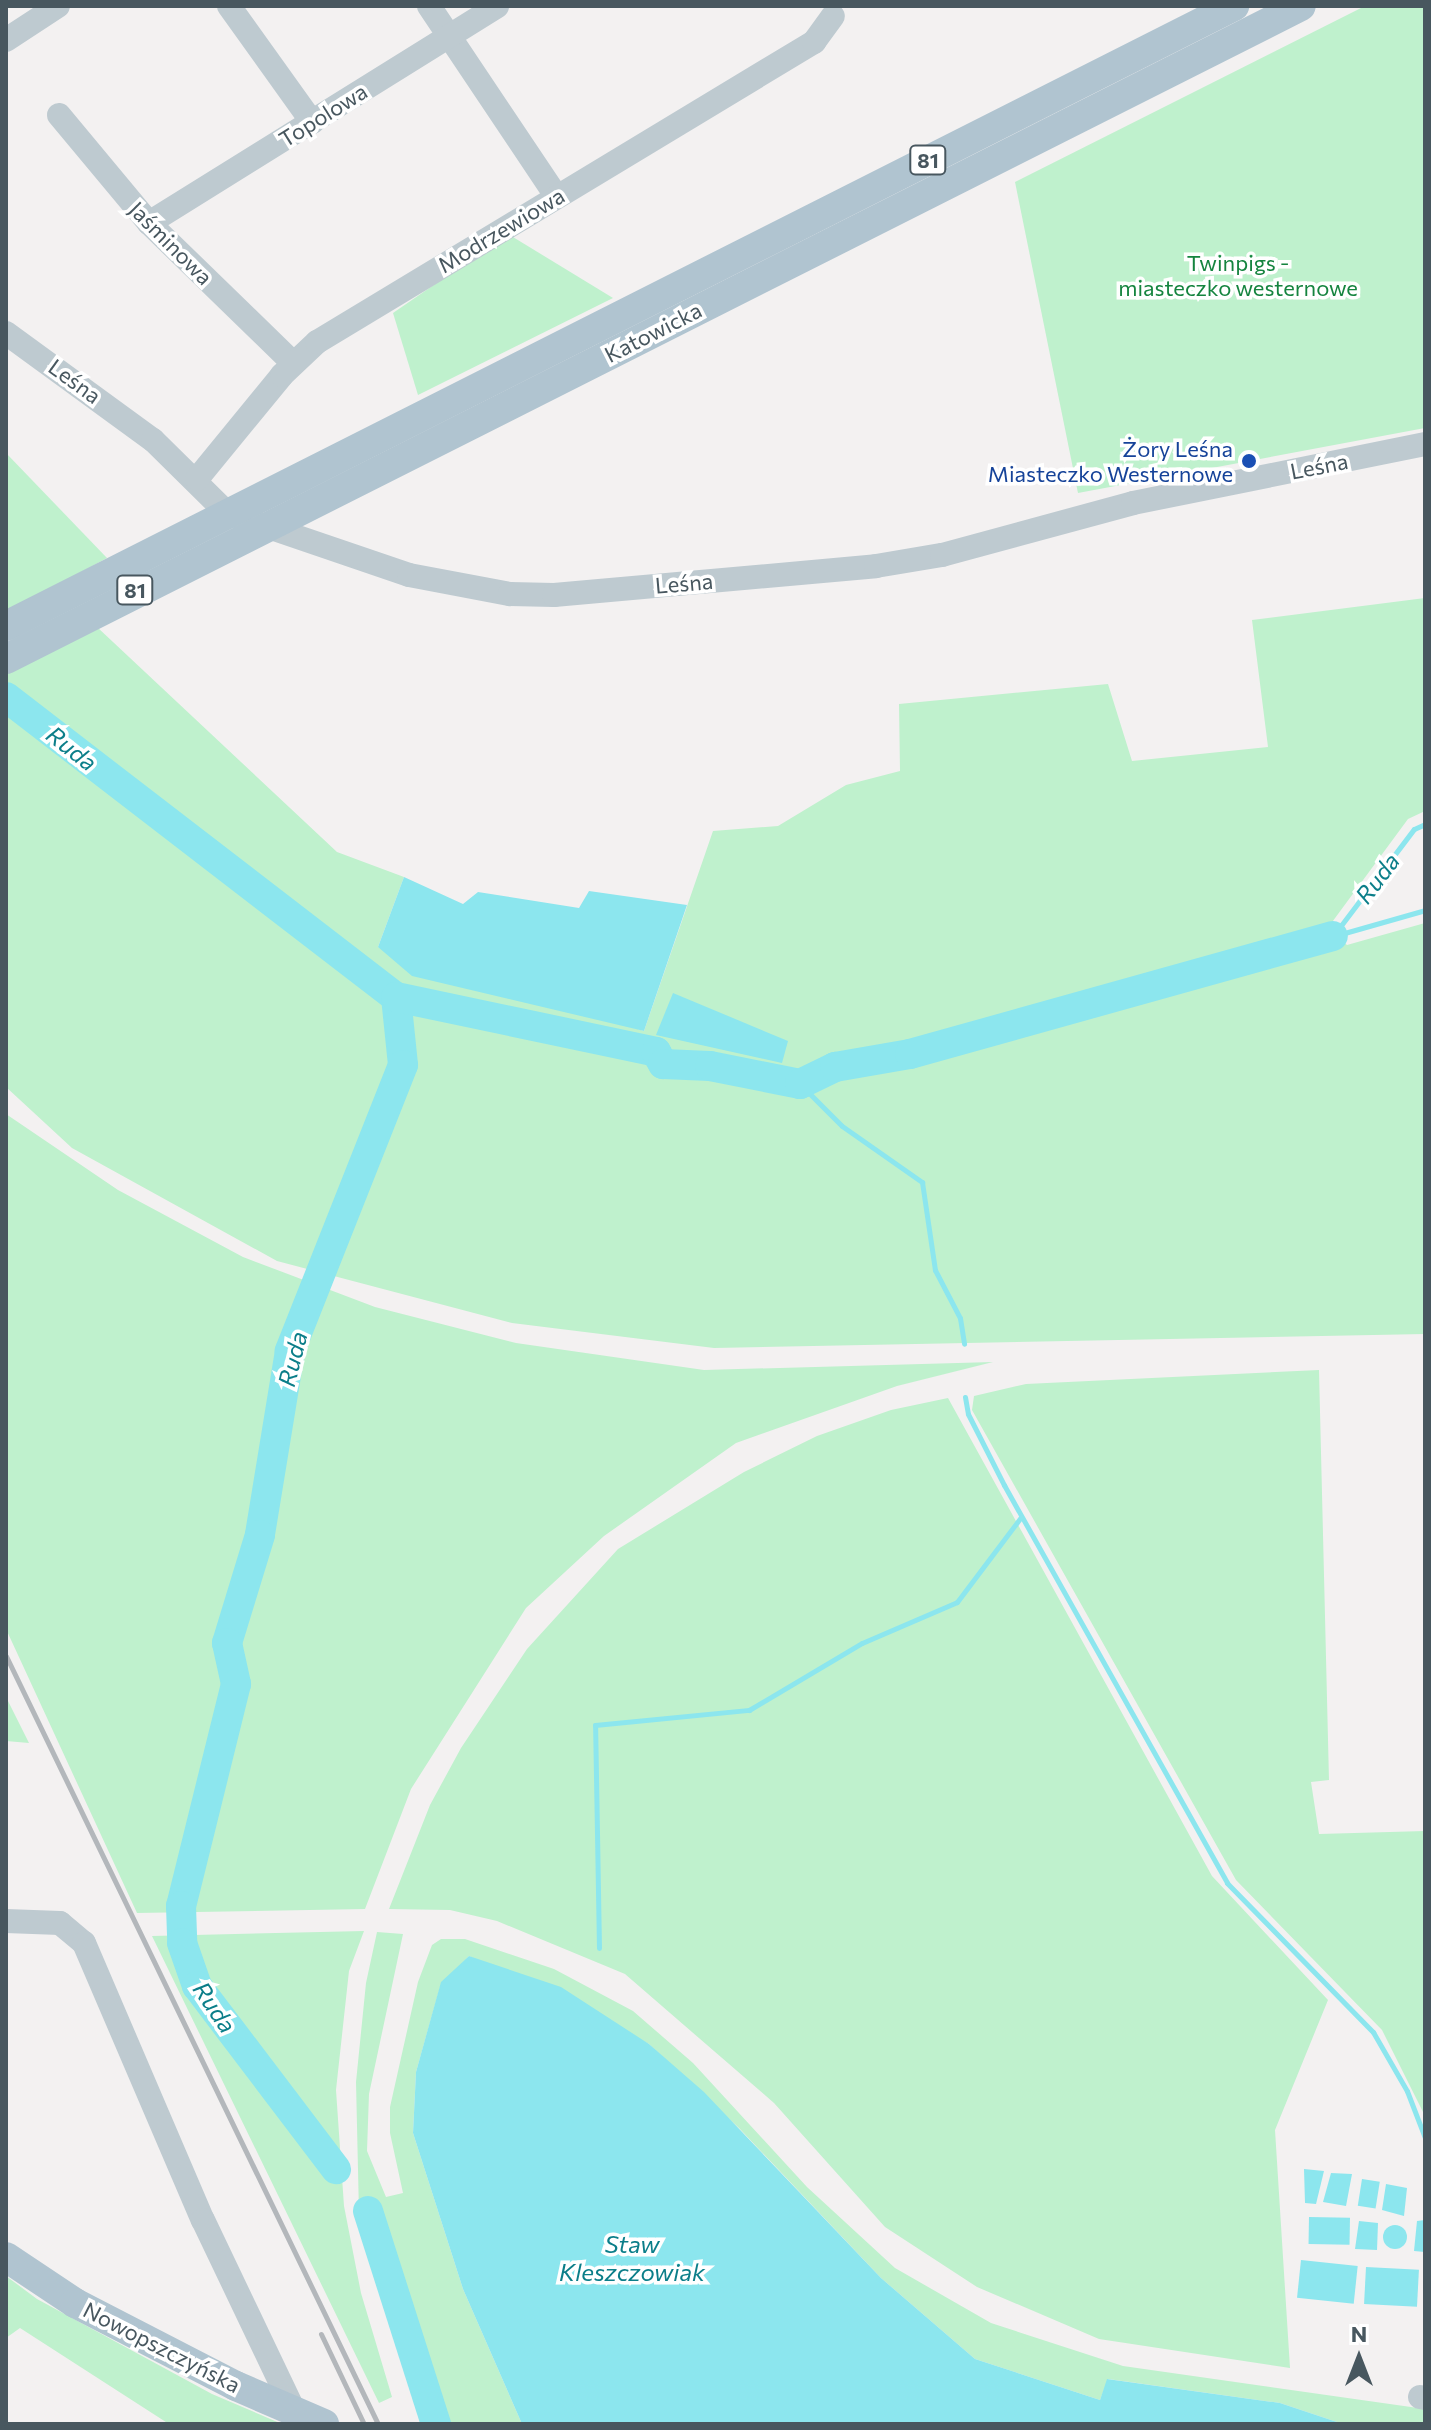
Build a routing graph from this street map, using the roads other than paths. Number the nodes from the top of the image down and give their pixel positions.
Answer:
1 (58, 6) edge
2 (229, 6) edge
3 (429, 6) edge
4 (497, 6) edge
5 (1234, 6) edge
6 (1301, 6) edge
7 (833, 16) dead end
8 (450, 36) junction
9 (6, 40) edge
10 (59, 115) dead end
11 (312, 122) junction
12 (556, 196) junction
13 (149, 223) junction
14 (6, 333) edge
15 (293, 363) junction
16 (1425, 444) edge
17 (197, 479) junction
18 (227, 513) junction
19 (267, 526) junction
20 (6, 626) edge
21 (6, 659) edge
22 (6, 1921) edge
23 (6, 2257) edge
24 (300, 2424) edge
25 (324, 2424) edge

1 - 9 street
2 - 11 street
3 - 8 street
4 - 8 street, Topolowa
5 - 18 main road, Katowicka / 81
6 - 19 main road, Katowicka / 81
7 - 12 street, Modrzewiowa
8 - 11 street, Topolowa
8 - 12 street
10 - 13 street, Jaśminowa
11 - 13 street, Topolowa
12 - 15 street, Modrzewiowa
13 - 15 street, Jaśminowa
14 - 17 street, Leśna
15 - 17 street, Modrzewiowa
16 - 19 street, Leśna
17 - 18 street, Leśna
18 - 19 street, Leśna
18 - 20 main road, Katowicka / 81
19 - 21 main road, Katowicka / 81
22 - 24 street
23 - 25 main road, Nowopszczyńska, bridge

